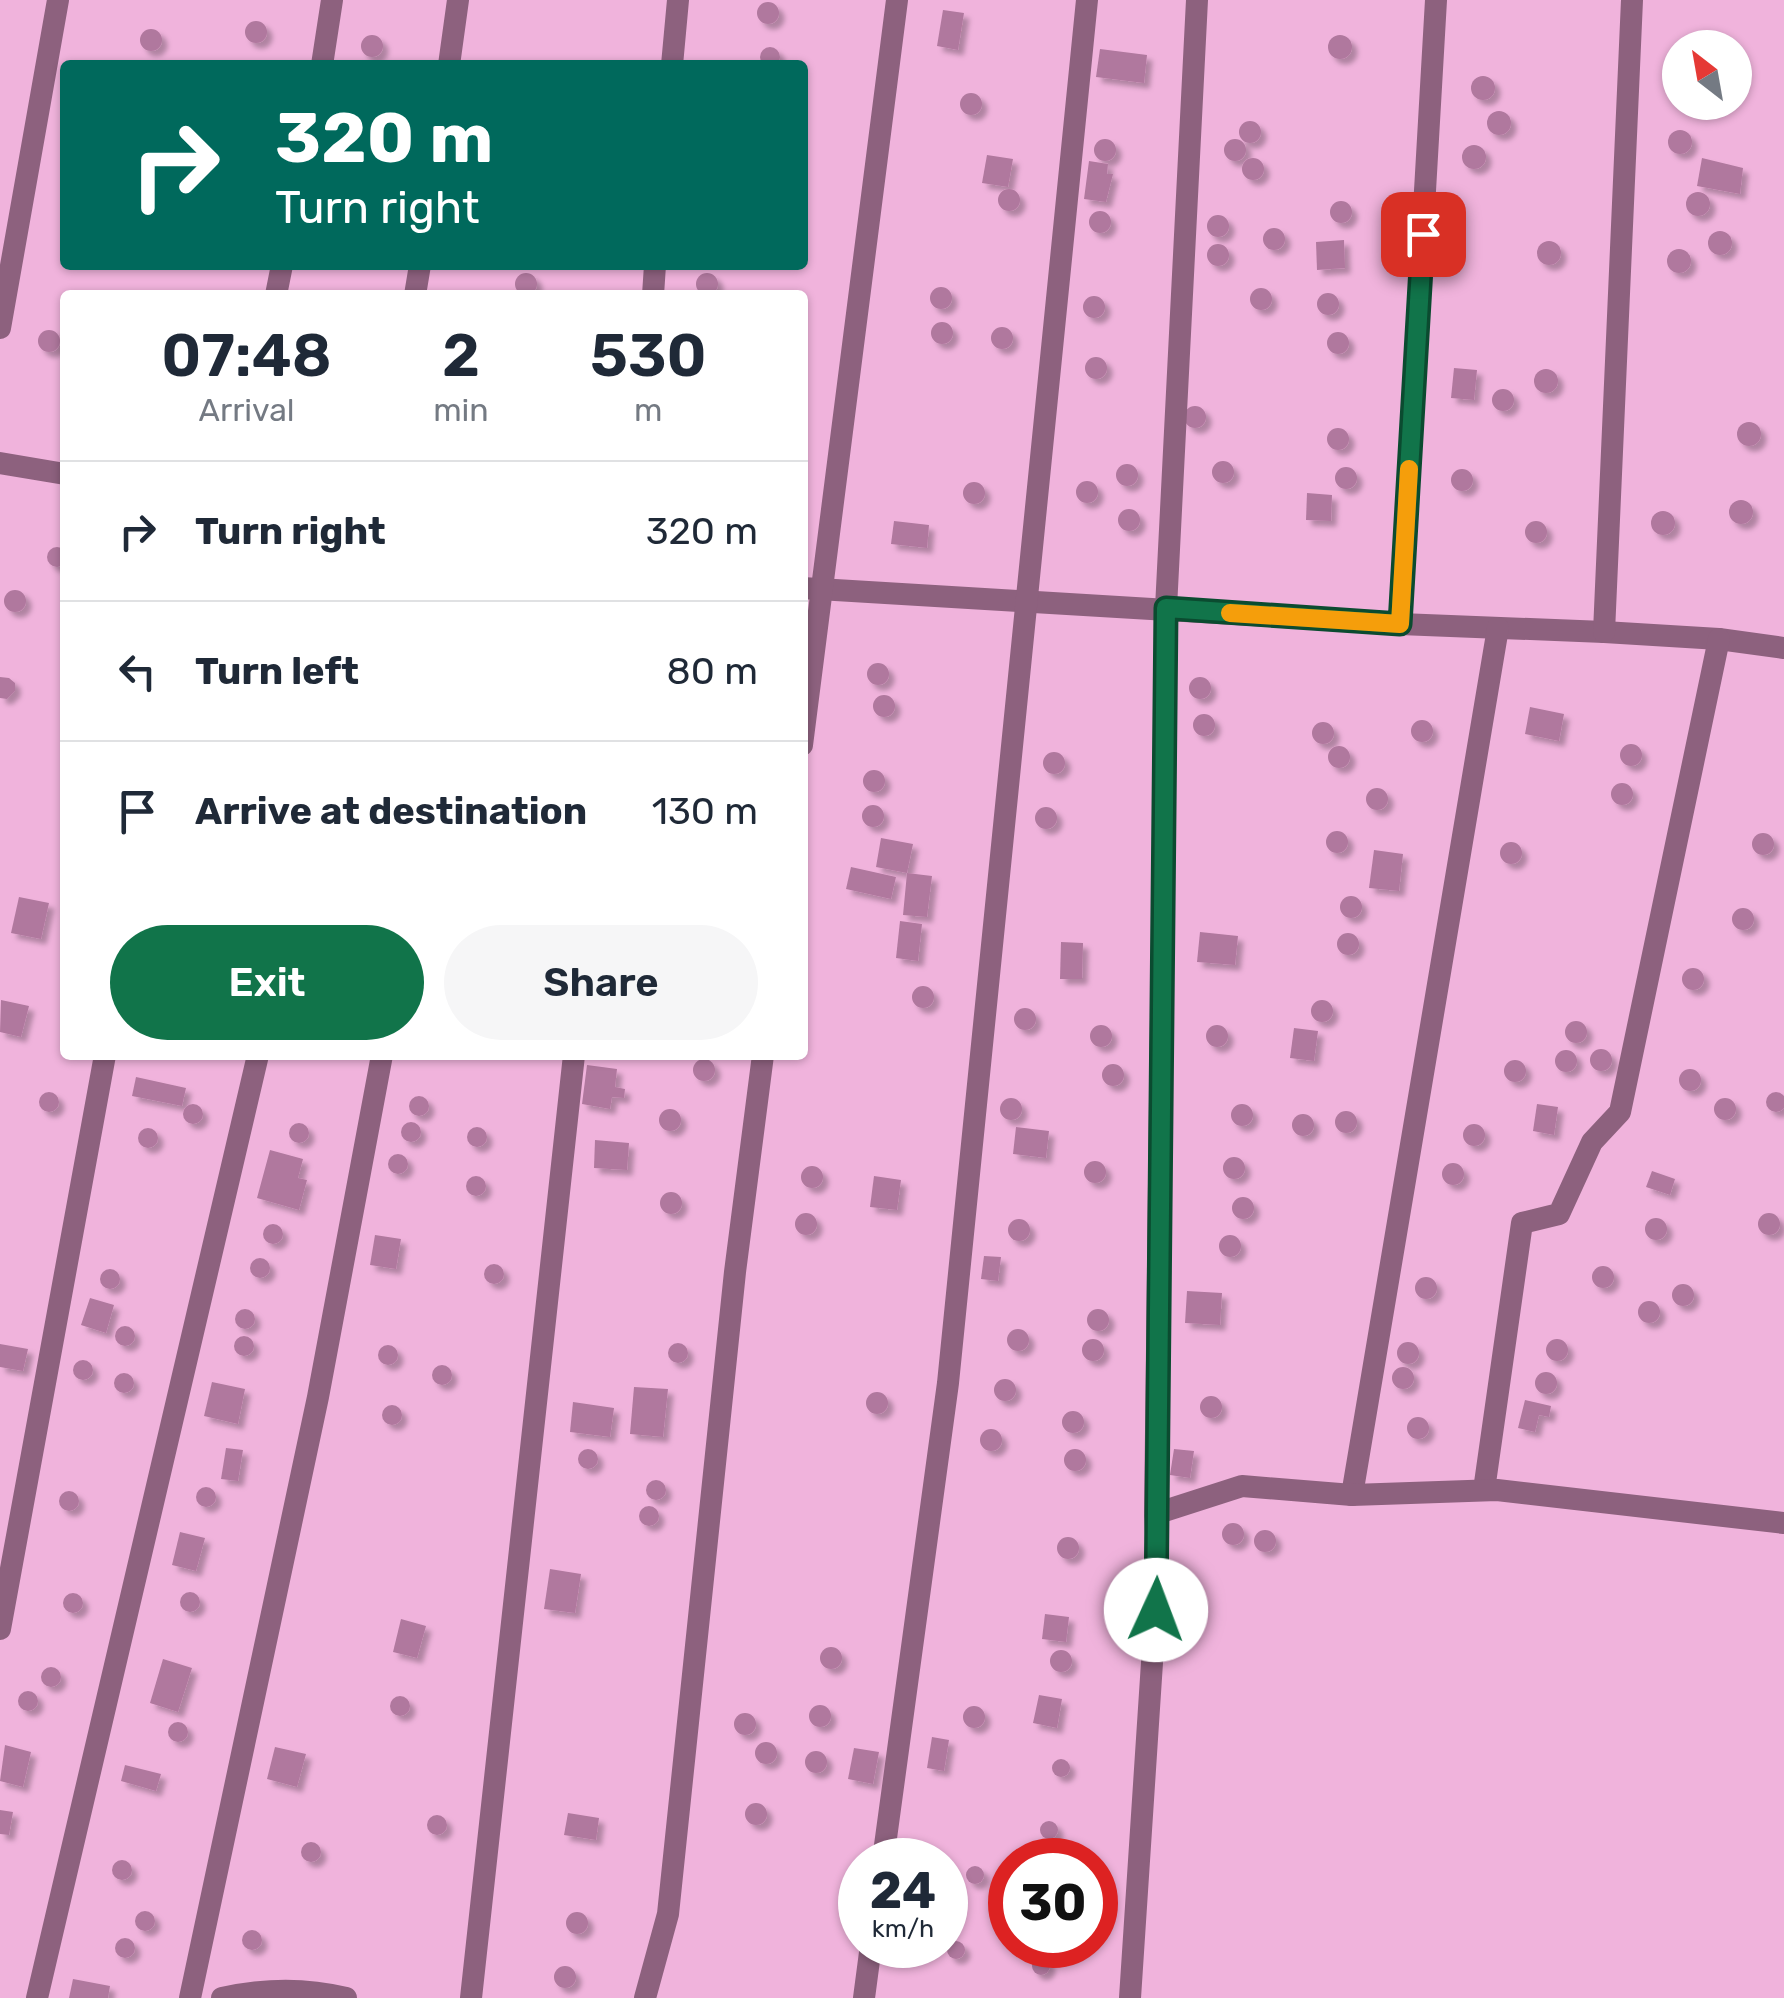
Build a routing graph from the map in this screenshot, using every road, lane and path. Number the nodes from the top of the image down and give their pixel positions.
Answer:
1 (58, 0) edge
2 (332, 0) edge
3 (458, 0) edge
4 (678, 0) edge
5 (897, 0) edge
6 (1087, 0) edge
7 (1197, 0) edge
8 (1436, 0) edge
9 (1632, 0) edge
10 (323, 60) edge
11 (450, 60) edge
12 (672, 60) edge
13 (0, 328) edge
14 (0, 463) edge
15 (60, 473) edge
16 (812, 588) edge
17 (1027, 601) junction
18 (1166, 608) junction
19 (1400, 624) junction
20 (1498, 628) junction
21 (1604, 632) junction
22 (1719, 639) junction
23 (1784, 648) edge
24 (808, 650) edge
25 (103, 1060) edge
26 (257, 1060) edge
27 (381, 1060) edge
28 (573, 1060) edge
29 (762, 1060) edge
30 (1484, 1490) junction
31 (1352, 1494) junction
32 (1155, 1514) junction
33 (1784, 1523) edge
34 (0, 1629) edge
35 (886, 1838) edge
36 (868, 1968) edge
37 (37, 1998) edge
38 (190, 1998) edge
39 (222, 1998) edge
40 (346, 1998) edge
41 (471, 1998) edge
42 (645, 1998) edge
43 (864, 1998) edge
44 (1130, 1998) edge

1 - 13 street
2 - 10 street
3 - 11 street
4 - 12 street
5 - 16 street
6 - 17 street
7 - 18 street
8 - 19 street
9 - 21 street
14 - 15 street
16 - 17 street
16 - 24 street
17 - 18 street
17 - 35 street
18 - 19 street
18 - 32 street
19 - 20 street
20 - 21 street
20 - 31 street
21 - 22 street
22 - 23 street
22 - 30 street
25 - 34 street
26 - 37 street
27 - 38 street
28 - 41 street
29 - 42 street
30 - 31 street
30 - 33 street
31 - 32 street
32 - 44 street
36 - 43 street
39 - 40 street

